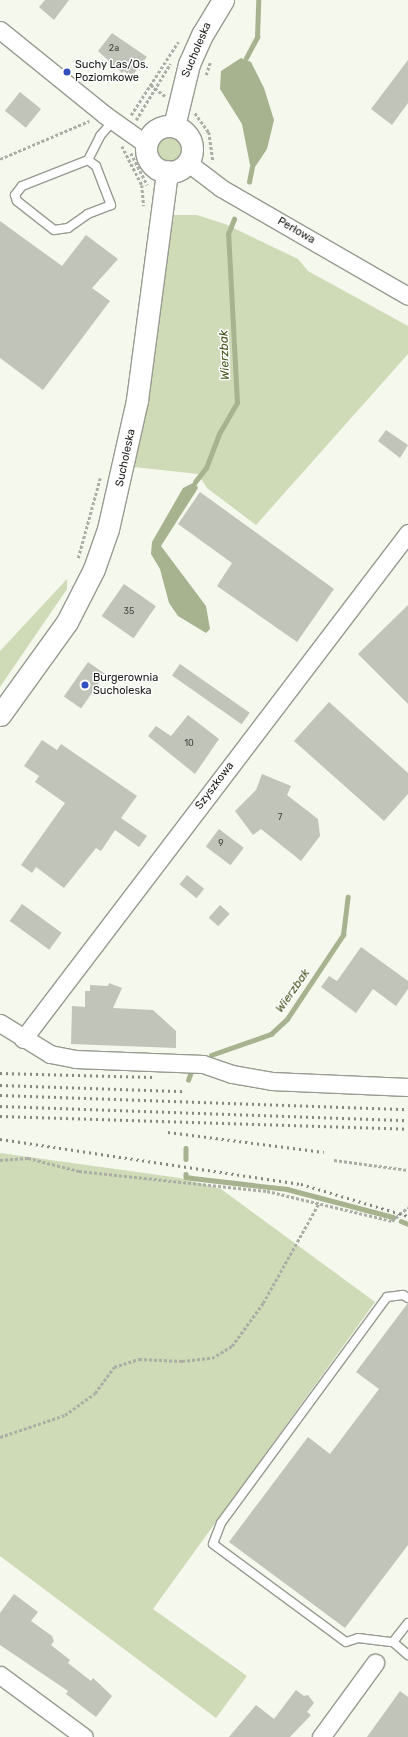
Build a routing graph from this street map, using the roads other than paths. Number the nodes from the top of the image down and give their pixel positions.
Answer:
1 (223, 0) edge
2 (0, 30) edge
3 (109, 126) junction
4 (174, 126) junction
5 (146, 144) junction
6 (88, 160) junction
7 (187, 162) junction
8 (167, 171) junction
9 (408, 296) edge
10 (408, 533) edge
11 (0, 715) edge
12 (0, 1023) edge
13 (23, 1039) junction
14 (408, 1087) edge
15 (408, 1298) edge
16 (408, 1623) edge
17 (393, 1642) junction
18 (408, 1655) edge
19 (374, 1663) dead end
20 (0, 1675) edge
21 (84, 1737) edge
22 (321, 1737) edge

1 - 4 street, Sucholeska
2 - 3 street
3 - 5 street
3 - 6 lane
4 - 5 street
4 - 7 street
5 - 8 street
6 - 6 lane
7 - 8 street
7 - 9 street, Perłowa
8 - 11 street, Sucholeska
10 - 13 street, Szyszkowa
12 - 13 street
13 - 14 street
15 - 17 lane
16 - 17 lane
17 - 18 lane
19 - 22 street
20 - 21 street

